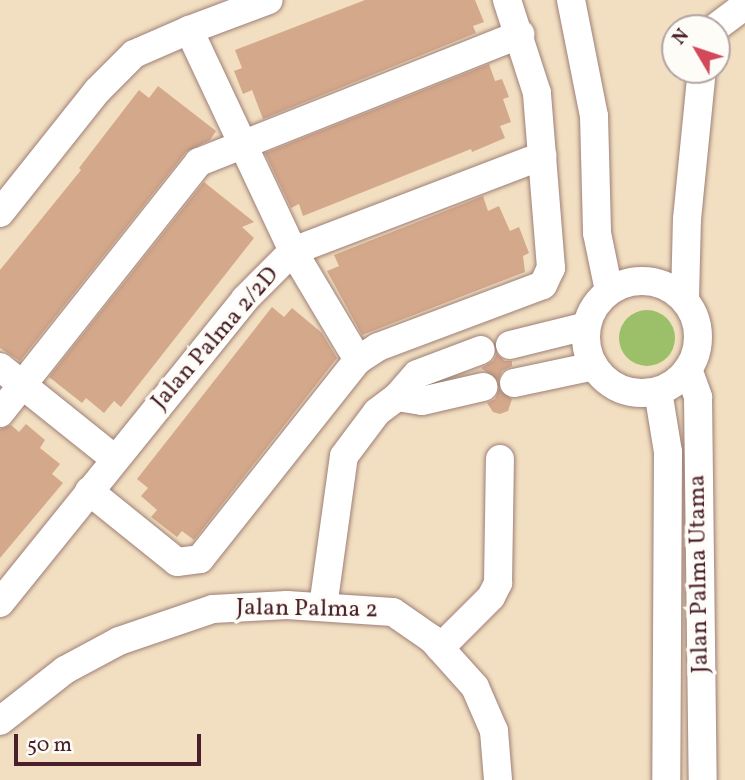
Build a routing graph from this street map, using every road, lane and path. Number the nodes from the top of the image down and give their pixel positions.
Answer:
1 (269, 0) edge
2 (507, 0) edge
3 (571, 0) edge
4 (745, 5) edge
5 (731, 16) edge
6 (189, 30) junction
7 (520, 34) junction
8 (701, 84) edge
9 (240, 143) junction
10 (541, 156) junction
11 (0, 213) edge
12 (293, 251) junction
13 (609, 291) junction
14 (685, 299) junction
15 (587, 326) junction
16 (510, 345) dead end
17 (481, 350) dead end
18 (358, 360) junction
19 (594, 366) junction
20 (0, 367) edge
21 (688, 369) junction
22 (514, 383) dead end
23 (22, 385) junction
24 (483, 387) dead end
25 (658, 391) junction
26 (397, 397) junction
27 (0, 413) edge
28 (115, 459) junction
29 (500, 459) dead end
30 (89, 491) junction
31 (0, 603) edge
32 (323, 607) junction
33 (440, 648) junction
34 (0, 721) edge
35 (498, 780) edge
36 (666, 780) edge
37 (703, 780) edge

1 - 6 street
2 - 7 street
3 - 13 street
4 - 5 street
6 - 9 street
6 - 11 street
7 - 9 street
7 - 10 street
8 - 14 street
9 - 12 street
9 - 23 street
10 - 12 street, Jalan Palma 2/2D
10 - 18 street
12 - 18 street
12 - 28 street, Jalan Palma 2/2D
13 - 14 street
13 - 15 street
14 - 21 street
15 - 16 street
15 - 19 street
17 - 26 street
18 - 30 street
19 - 22 street
19 - 25 street
20 - 23 street
21 - 25 street
21 - 37 street, Jalan Palma Utama
23 - 27 street
23 - 28 street
24 - 26 street
25 - 36 street
26 - 32 street
28 - 30 street, Jalan Palma 2/2D
29 - 33 street
30 - 31 street, Jalan Palma 2/2D
32 - 33 street, Jalan Palma 2
32 - 34 street, Jalan Palma 2
33 - 35 street, Jalan Palma 2

